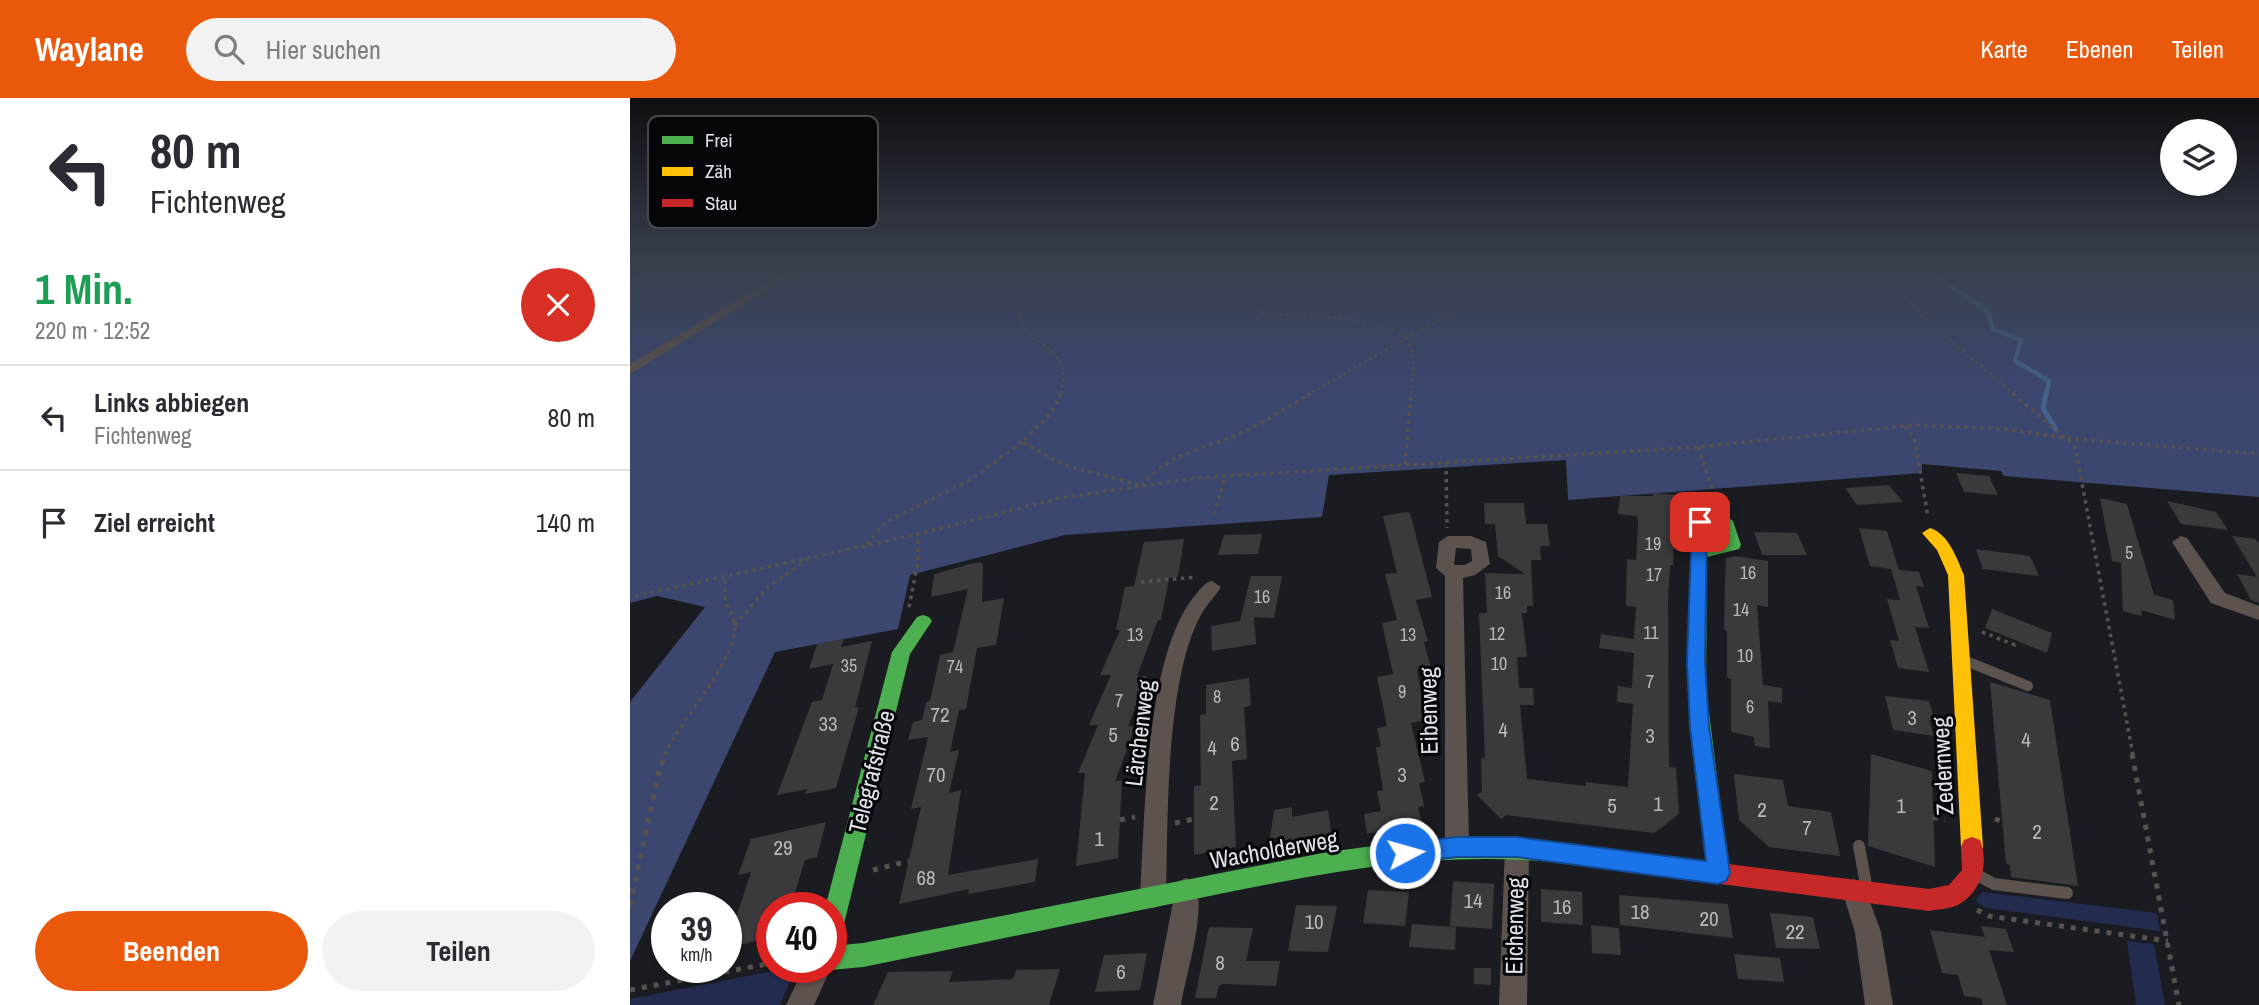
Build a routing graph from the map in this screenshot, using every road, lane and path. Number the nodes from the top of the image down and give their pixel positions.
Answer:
1 (730, 309) edge
2 (1022, 309) edge
3 (1257, 309) edge
4 (1454, 309) edge
5 (1917, 309) edge
6 (1408, 338) junction
7 (630, 370) edge
8 (1905, 426) junction
9 (2064, 438) junction
10 (1022, 442) junction
11 (1698, 447) junction
12 (2259, 454) edge
13 (1446, 463) junction
14 (1405, 464) junction
15 (1225, 477) junction
16 (1142, 485) junction
17 (1214, 514) dead end
18 (1928, 516) dead end
19 (1720, 521) junction
20 (1930, 533) dead end
21 (918, 534) junction
22 (1448, 542) junction
23 (2181, 542) dead end
24 (865, 545) junction
25 (1699, 554) junction
26 (817, 555) junction
27 (1454, 573) junction
28 (725, 576) junction
29 (1141, 582) dead end
30 (1206, 582) joint
31 (635, 596) dead end
32 (909, 607) dead end
33 (2259, 613) edge
34 (923, 621) dead end
35 (1959, 622) junction
36 (735, 625) junction
37 (2017, 641) dead end
38 (1961, 660) junction
39 (2028, 686) dead end
40 (1859, 846) dead end
41 (1457, 847) junction
42 (1517, 847) junction
43 (909, 861) dead end
44 (1718, 873) junction
45 (1973, 873) junction
46 (845, 878) junction
47 (1186, 890) junction
48 (841, 892) edge
49 (1861, 892) junction
50 (2067, 893) dead end
51 (1955, 895) junction
52 (1153, 896) junction
53 (630, 905) edge
54 (2168, 941) junction
55 (847, 956) edge
56 (756, 967) edge
57 (811, 983) edge
58 (630, 990) edge
59 (800, 1005) edge
60 (1167, 1005) edge
61 (1513, 1005) edge
62 (1879, 1005) edge
63 (2179, 1005) edge

1 - 7 street
2 - 10 path
3 - 6 path
4 - 6 path
5 - 9 path
6 - 14 path
6 - 16 path
8 - 9 path
8 - 11 path
8 - 18 path
9 - 12 path
9 - 54 path
10 - 16 path
10 - 24 path
11 - 13 path
11 - 19 path
13 - 14 path
13 - 22 path
14 - 15 path
15 - 16 path
15 - 17 path
16 - 21 path
19 - 25 street
19 - 25 street
20 - 35 street, Zedernweg
21 - 24 path
21 - 32 path
22 - 27 street, Eibenweg
22 - 27 street
23 - 33 street
24 - 26 path
25 - 44 street
26 - 28 path
26 - 36 path
27 - 41 street, Eibenweg
28 - 31 path
28 - 36 path
29 - 30 path
30 - 52 street, Lärchenweg
34 - 46 street, Telegrafstraße
35 - 37 path
35 - 38 street, Zedernweg
36 - 53 path
38 - 39 lane
38 - 45 street, Zedernweg
40 - 49 lane
41 - 42 street, Wacholderweg
41 - 47 street, Wacholderweg
42 - 44 street, Wacholderweg
42 - 61 street, Eichenweg
43 - 46 path
44 - 49 street, Wacholderweg
45 - 50 lane
45 - 51 street
46 - 48 street, Telegrafstraße
47 - 52 street, Wacholderweg
47 - 60 street
49 - 51 street
49 - 62 street
51 - 54 path
52 - 55 street, Wacholderweg
54 - 63 path
56 - 58 path
57 - 59 street

